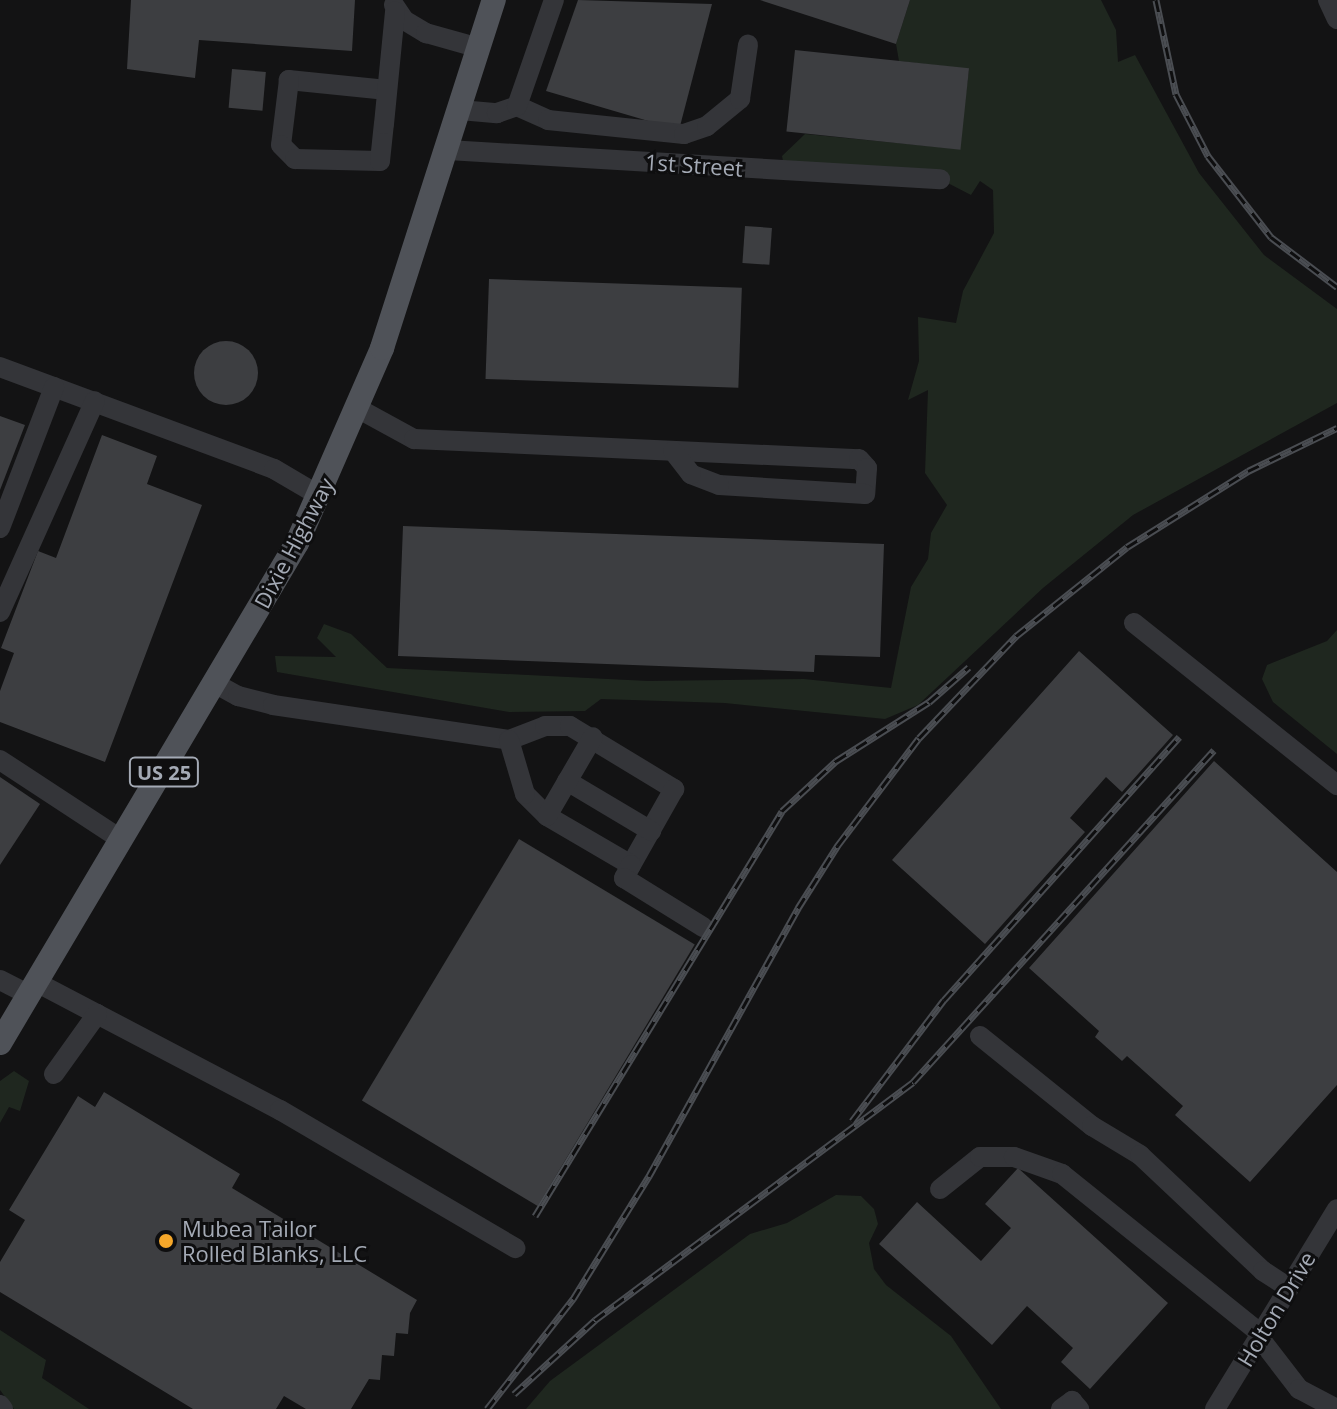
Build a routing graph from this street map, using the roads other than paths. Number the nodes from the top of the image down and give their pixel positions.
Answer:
1 (494, 0) edge
2 (554, 0) edge
3 (1328, 0) edge
4 (394, 6) edge
5 (1337, 19) edge
6 (748, 45) dead end
7 (479, 48) junction
8 (387, 90) junction
9 (517, 106) junction
10 (460, 110) junction
11 (448, 150) junction
12 (940, 179) dead end
13 (0, 367) edge
14 (54, 387) junction
15 (95, 401) junction
16 (359, 409) junction
17 (673, 451) junction
18 (320, 496) junction
19 (0, 528) edge
20 (0, 612) edge
21 (1134, 623) dead end
22 (216, 684) junction
23 (593, 737) junction
24 (509, 740) junction
25 (0, 760) edge
26 (567, 781) junction
27 (1337, 785) edge
28 (547, 816) junction
29 (651, 831) junction
30 (122, 840) junction
31 (631, 865) junction
32 (703, 927) dead end
33 (0, 980) edge
34 (33, 988) junction
35 (97, 1014) junction
36 (980, 1036) dead end
37 (0, 1043) edge
38 (54, 1074) dead end
39 (940, 1189) dead end
40 (1336, 1211) edge
41 (515, 1248) dead end
42 (1289, 1288) junction
43 (1260, 1335) junction
44 (1061, 1409) edge
45 (1079, 1409) edge
46 (1215, 1409) edge
47 (1337, 1409) edge

1 - 7 main road, Dixie Highway / US 25
2 - 9 street
3 - 5 street
4 - 7 street
4 - 8 street
6 - 9 street
7 - 10 main road, Dixie Highway / US 25
8 - 8 street
9 - 10 street
10 - 11 main road, Dixie Highway / US 25
11 - 12 street, 1st Street
11 - 16 main road, Dixie Highway / US 25
13 - 14 street
14 - 15 street
14 - 19 street
15 - 18 street
15 - 20 street
16 - 17 street
16 - 18 main road, Dixie Highway / US 25
17 - 17 street
18 - 22 main road, Dixie Highway / US 25
21 - 27 street
22 - 24 street
22 - 30 main road, Dixie Highway / US 25
23 - 24 street
23 - 26 street
23 - 29 street
24 - 28 street
25 - 30 street
26 - 28 street
26 - 29 street
28 - 31 street
29 - 31 street
30 - 34 main road, Dixie Highway / US 25
31 - 32 street
33 - 34 street
34 - 35 street
34 - 37 main road, Dixie Highway / US 25
35 - 38 street
35 - 41 street
36 - 42 street
39 - 43 street
40 - 42 street, Holton Drive
42 - 43 street, Holton Drive
43 - 46 street, Holton Drive
43 - 47 street
44 - 45 street

